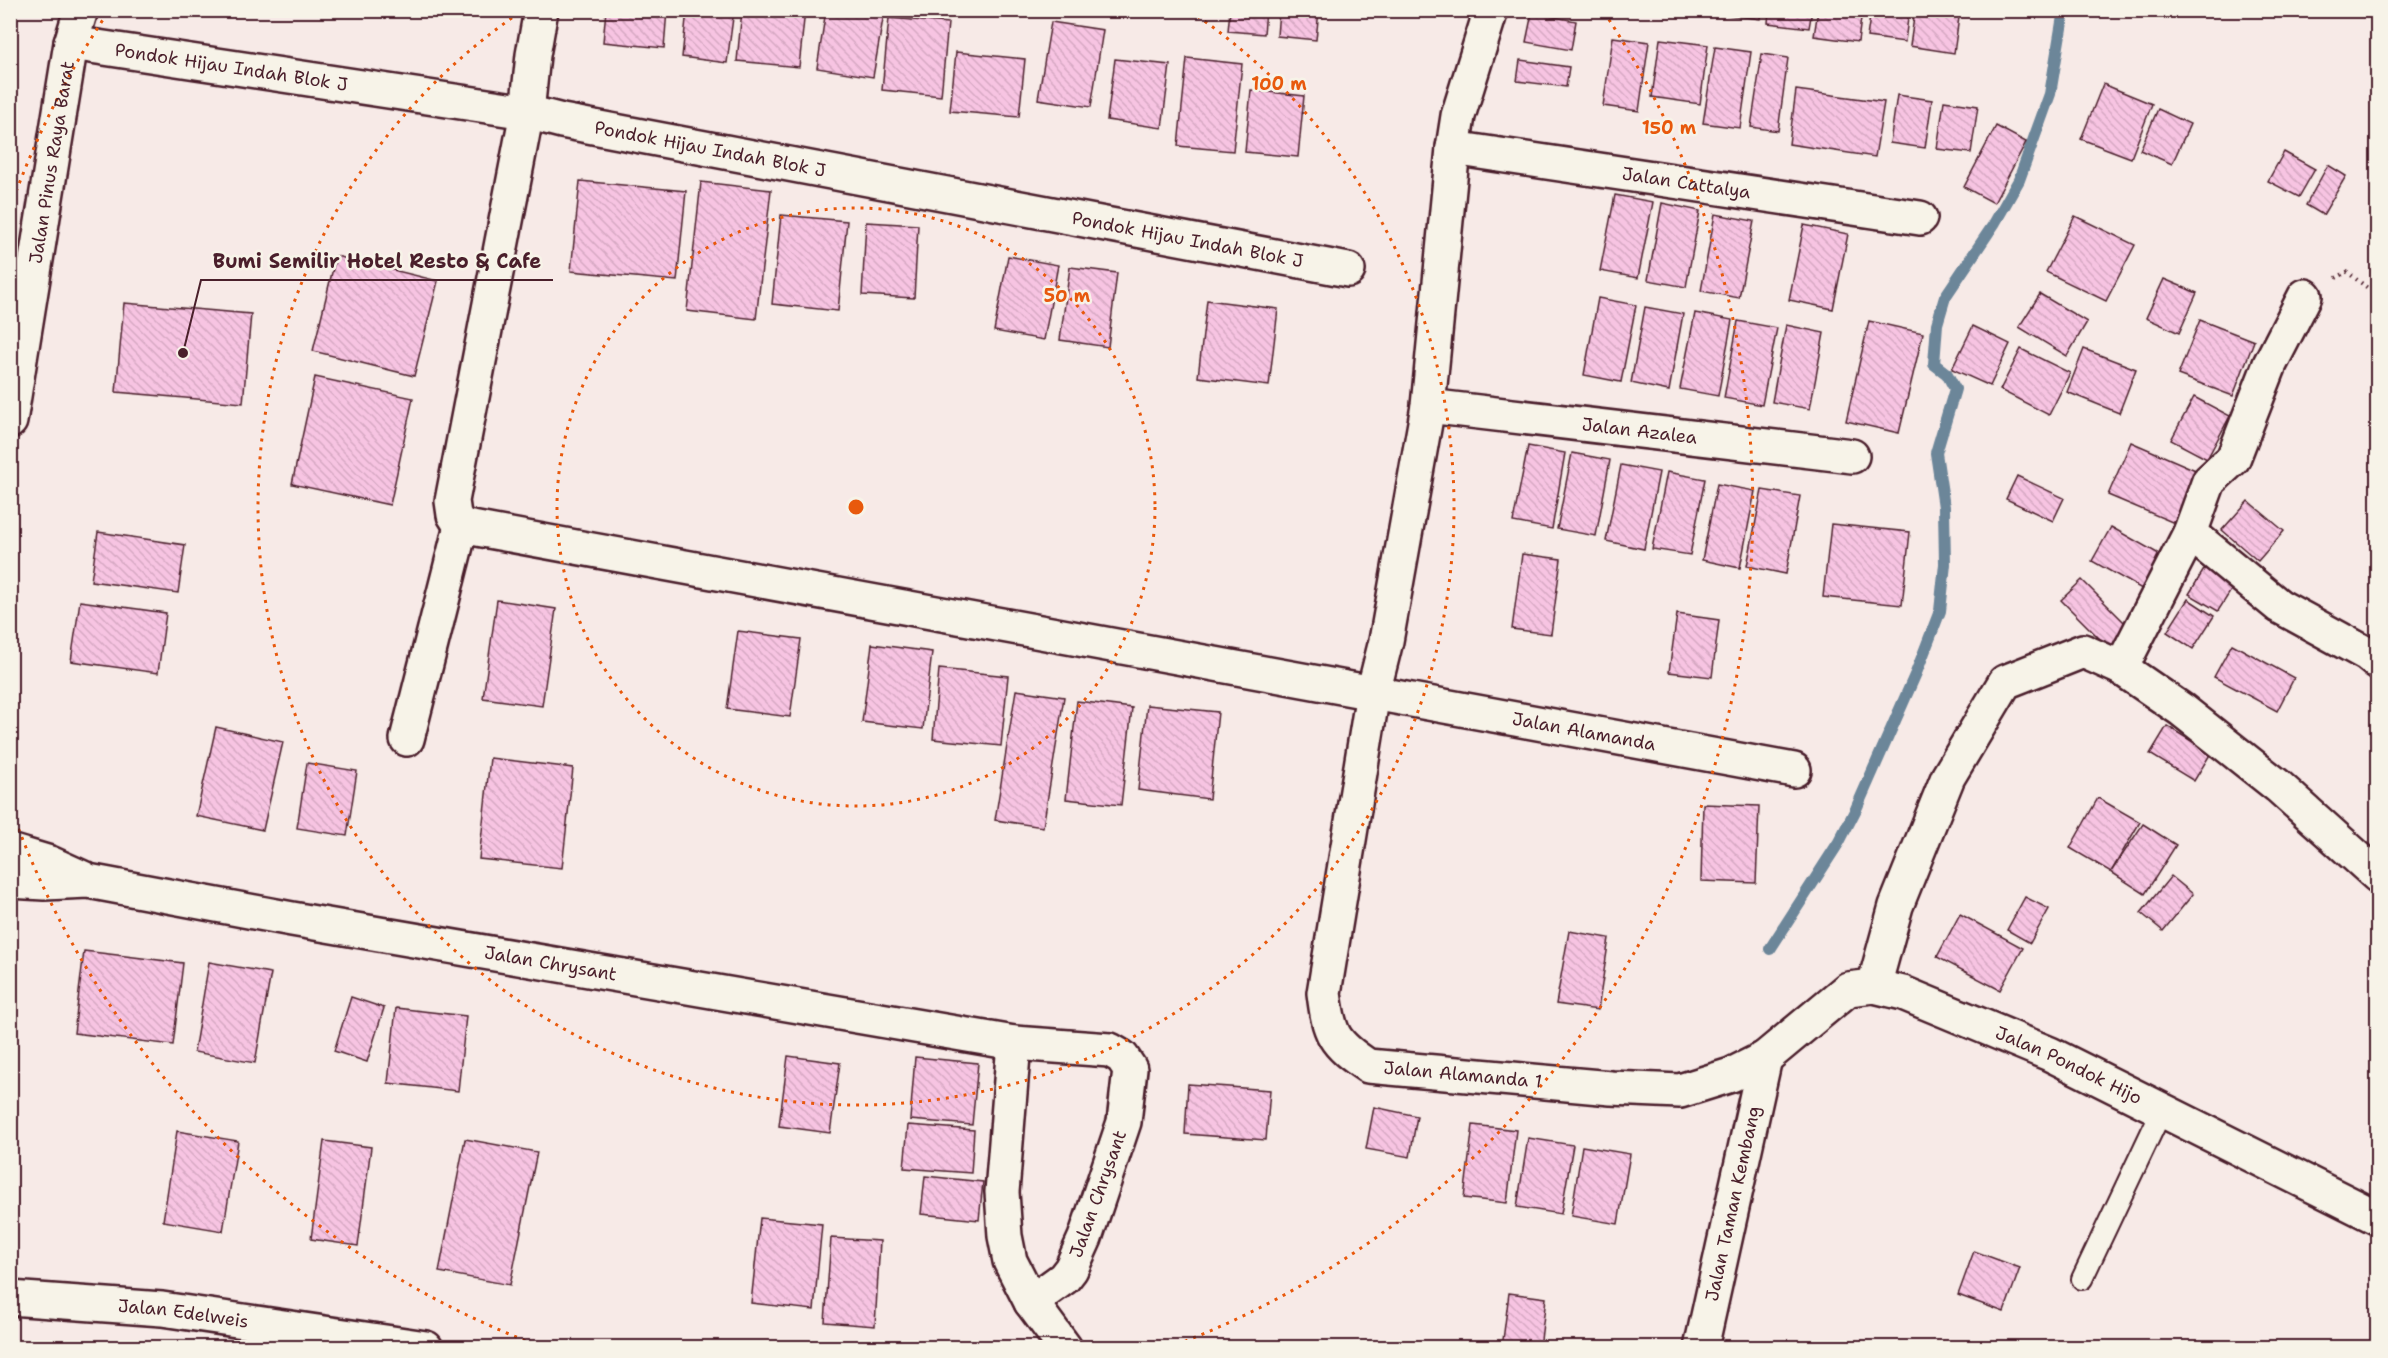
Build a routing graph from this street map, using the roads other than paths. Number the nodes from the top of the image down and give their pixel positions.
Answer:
1 (81, 10) edge
2 (541, 10) edge
3 (1491, 10) edge
4 (71, 43) junction
5 (527, 112) junction
6 (1453, 148) junction
7 (1920, 218) dead end
8 (1348, 270) dead end
9 (2305, 296) dead end
10 (15, 365) edge
11 (1428, 406) junction
12 (10, 421) edge
13 (1852, 456) dead end
14 (461, 526) junction
15 (2190, 533) junction
16 (2378, 663) edge
17 (2121, 668) junction
18 (1373, 693) junction
19 (407, 739) dead end
20 (1794, 770) dead end
21 (10, 850) edge
22 (2378, 876) edge
23 (88, 880) junction
24 (10, 881) edge
25 (1874, 986) junction
26 (1014, 1043) junction
27 (1765, 1058) junction
28 (2162, 1110) junction
29 (2378, 1218) edge
30 (2082, 1279) dead end
31 (10, 1298) edge
32 (1030, 1302) junction
33 (426, 1347) edge
34 (1065, 1347) edge
35 (1701, 1347) edge

1 - 4 street, Jalan Pinus Raya Barat
2 - 5 street
3 - 6 street, Jalan Alamanda 1
4 - 5 street, Pondok Hijau Indah Blok J
4 - 10 street, Jalan Pinus Raya Barat
5 - 8 street, Pondok Hijau Indah Blok J
5 - 14 street
6 - 7 street, Jalan Cattalya
6 - 11 street, Jalan Alamanda 1
9 - 15 street
10 - 12 street, Jalan Pinus Raya Barat
11 - 13 street, Jalan Azalea
11 - 18 street, Jalan Alamanda 1
14 - 18 street, Jalan Alamanda
14 - 19 street
15 - 16 street
15 - 17 street
17 - 22 street
17 - 25 street
18 - 20 street, Jalan Alamanda
18 - 27 street, Jalan Alamanda 1
21 - 23 street, Jalan Chrysant
23 - 24 street, Jalan Chrysant
23 - 26 street, Jalan Chrysant
25 - 27 street, Jalan Pondok Hijo
25 - 28 street, Jalan Pondok Hijo
26 - 32 street
26 - 32 street, Jalan Chrysant
27 - 35 street, Jalan Taman Kembang
28 - 29 street, Jalan Pondok Hijo
28 - 30 lane
31 - 33 street, Jalan Edelweis
32 - 34 street

